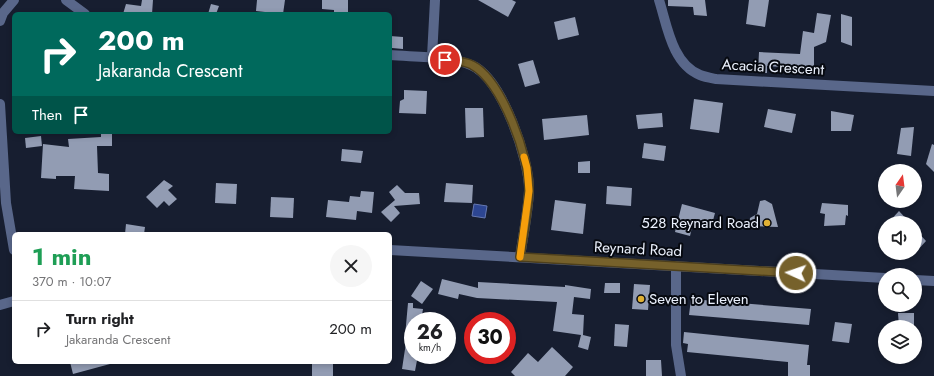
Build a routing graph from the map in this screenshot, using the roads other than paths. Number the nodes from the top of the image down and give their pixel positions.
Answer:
1 (14, 0) edge
2 (66, 0) edge
3 (435, 0) edge
4 (659, 0) edge
5 (82, 12) edge
6 (0, 21) edge
7 (392, 55) edge
8 (432, 57) junction
9 (934, 91) edge
10 (0, 104) edge
11 (12, 238) edge
12 (392, 250) edge
13 (520, 257) junction
14 (676, 266) junction
15 (878, 278) edge
16 (922, 280) edge
17 (934, 281) edge
18 (12, 302) edge
19 (0, 305) edge
20 (681, 376) edge

1 - 6 street
2 - 5 street
3 - 8 street
4 - 9 street, Acacia Crescent
7 - 8 street
8 - 13 street
10 - 11 street
12 - 13 street, Reynard Road
13 - 14 street, Reynard Road
14 - 15 street, Reynard Road
14 - 20 street
16 - 17 street
18 - 19 street

